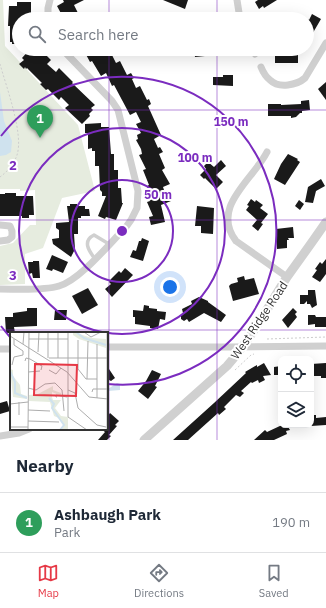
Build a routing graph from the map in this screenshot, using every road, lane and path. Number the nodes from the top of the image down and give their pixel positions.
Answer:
1 (50, 0) edge
2 (237, 0) edge
3 (48, 12) edge
4 (239, 12) edge
5 (326, 43) edge
6 (69, 56) edge
7 (0, 64) edge
8 (261, 67) dead end
9 (267, 152) dead end
10 (0, 176) edge
11 (326, 222) edge
12 (0, 225) edge
13 (0, 241) edge
14 (109, 244) junction
15 (95, 259) junction
16 (287, 278) junction
17 (0, 289) edge
18 (326, 337) edge
19 (267, 339) dead end
20 (326, 346) edge
21 (243, 347) junction
22 (108, 348) edge
23 (26, 430) edge
24 (0, 436) edge
25 (144, 440) edge

1 - 3 street
2 - 4 street
5 - 8 street
6 - 14 street
7 - 10 path
9 - 16 street
11 - 16 street, West Ridge Road
12 - 13 street
14 - 15 street
14 - 15 lane
15 - 17 street
16 - 21 street, West Ridge Road
18 - 19 path
20 - 21 street
21 - 22 street
21 - 25 street, West Ridge Road
23 - 24 street

